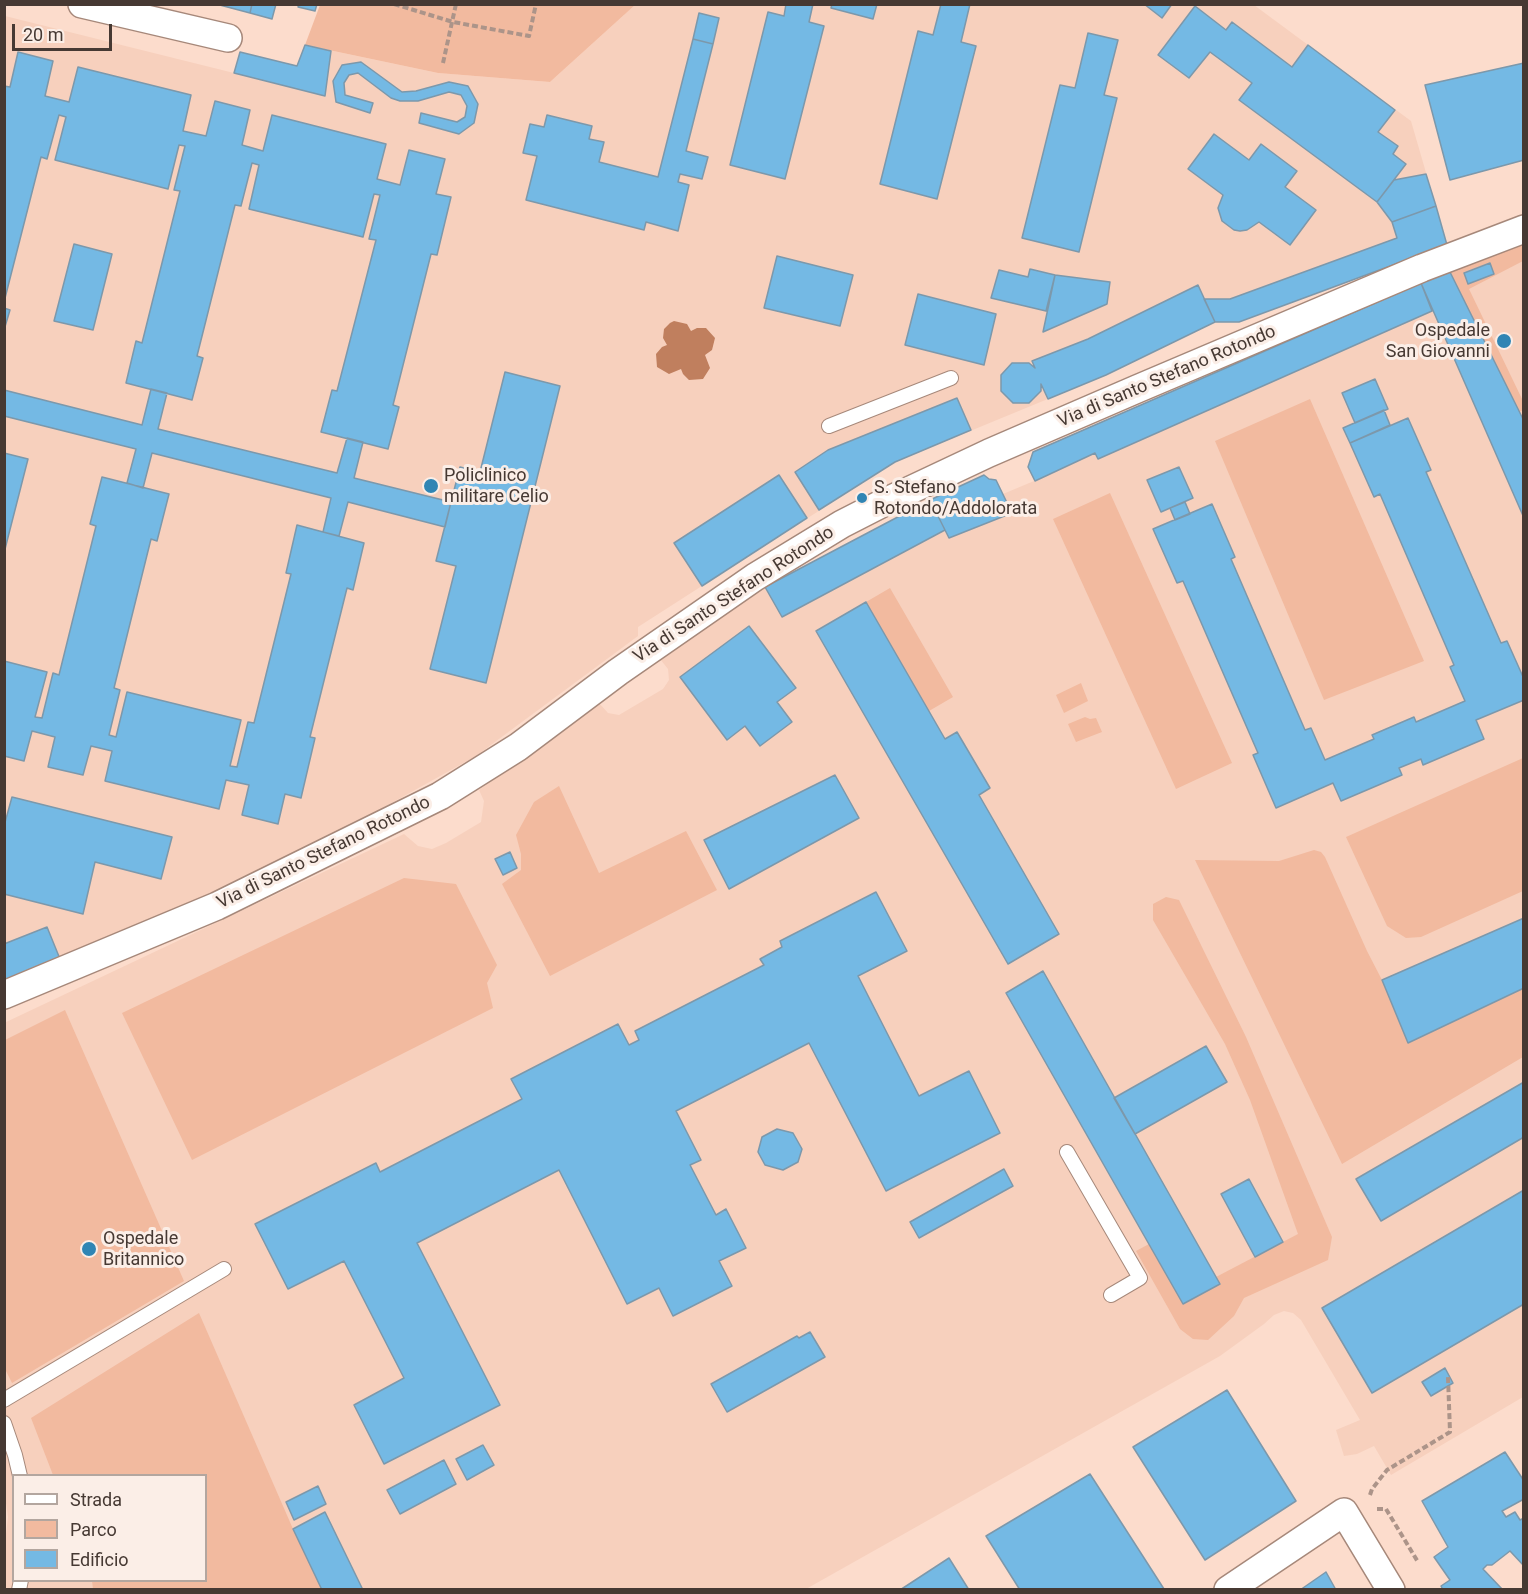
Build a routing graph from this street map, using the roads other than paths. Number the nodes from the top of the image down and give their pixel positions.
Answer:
1 (82, 4) edge
2 (111, 8) edge
3 (228, 38) dead end
4 (1524, 229) edge
5 (951, 378) dead end
6 (829, 426) dead end
7 (4, 995) edge
8 (1068, 1152) dead end
9 (224, 1269) dead end
10 (1111, 1295) dead end
11 (4, 1400) edge
12 (4, 1423) edge
13 (20, 1474) edge
14 (1228, 1590) edge
15 (1391, 1590) edge

1 - 2 street
2 - 3 street
4 - 7 street, Via di Santo Stefano Rotondo
5 - 6 lane
8 - 10 lane
9 - 11 lane
12 - 13 lane
14 - 15 street

